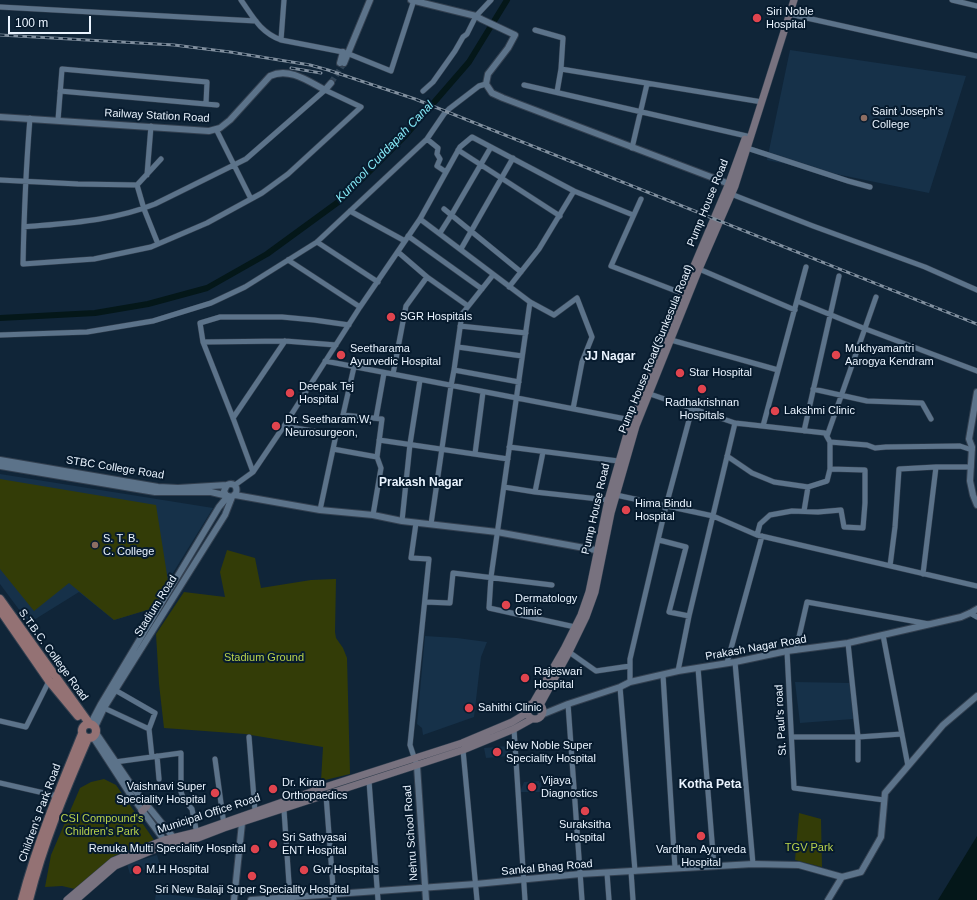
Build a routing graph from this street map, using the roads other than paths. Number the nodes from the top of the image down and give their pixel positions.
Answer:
1 (240, 0) edge
2 (284, 0) edge
3 (370, 0) edge
4 (411, 0) edge
5 (414, 0) edge
6 (491, 0) edge
7 (790, 0) edge
8 (794, 0) edge
9 (952, 0) edge
10 (977, 6) edge
11 (0, 7) edge
12 (789, 14) junction
13 (479, 18) junction
14 (256, 21) junction
15 (535, 30) dead end
16 (281, 40) junction
17 (346, 53) junction
18 (977, 56) edge
19 (342, 63) tunnel mouth
20 (561, 69) junction
21 (486, 84) junction
22 (647, 84) junction
23 (328, 85) junction
24 (524, 85) dead end
25 (60, 91) junction
26 (423, 91) dead end
27 (557, 92) junction
28 (760, 102) junction
29 (206, 104) junction
30 (217, 105) dead end
31 (641, 111) junction
32 (0, 117) edge
33 (30, 118) junction
34 (58, 120) junction
35 (151, 126) junction
36 (216, 129) junction
37 (749, 136) junction
38 (428, 139) junction
39 (491, 147) junction
40 (632, 148) junction
41 (747, 148) junction
42 (458, 150) junction
43 (513, 158) junction
44 (161, 159) dead end
45 (234, 165) junction
46 (481, 165) junction
47 (446, 172) junction
48 (147, 174) junction
49 (501, 178) junction
50 (0, 180) edge
51 (25, 182) junction
52 (137, 185) junction
53 (732, 185) junction
54 (870, 187) dead end
55 (574, 191) junction
56 (731, 194) junction
57 (251, 199) junction
58 (641, 199) dead end
59 (144, 209) junction
60 (444, 209) dead end
61 (350, 211) junction
62 (452, 214) junction
63 (634, 215) junction
64 (560, 216) junction
65 (420, 219) junction
66 (24, 227) junction
67 (471, 230) junction
68 (440, 233) junction
69 (408, 236) junction
70 (405, 241) junction
71 (317, 242) junction
72 (158, 244) junction
73 (461, 249) junction
74 (398, 252) junction
75 (288, 260) junction
76 (806, 267) dead end
77 (699, 269) junction
78 (521, 272) junction
79 (493, 274) junction
80 (839, 276) dead end
81 (427, 277) junction
82 (378, 282) junction
83 (509, 287) junction
84 (482, 289) junction
85 (977, 290) edge
86 (685, 295) junction
87 (876, 297) dead end
88 (797, 301) junction
89 (530, 302) junction
90 (468, 306) junction
91 (360, 307) junction
92 (795, 310) junction
93 (830, 314) junction
94 (349, 325) junction
95 (460, 326) junction
96 (865, 329) junction
97 (526, 333) junction
98 (0, 335) edge
99 (671, 340) junction
100 (285, 341) junction
101 (203, 342) junction
102 (336, 345) junction
103 (458, 347) junction
104 (522, 356) junction
105 (325, 361) junction
106 (354, 367) junction
107 (454, 370) junction
108 (778, 370) junction
109 (977, 371) edge
110 (384, 373) junction
111 (392, 374) junction
112 (420, 380) junction
113 (519, 382) junction
114 (451, 386) junction
115 (813, 390) junction
116 (483, 392) junction
117 (977, 392) edge
118 (650, 394) junction
119 (841, 395) junction
120 (516, 398) junction
121 (573, 409) junction
122 (692, 409) junction
123 (233, 418) junction
124 (376, 418) junction
125 (931, 419) dead end
126 (631, 420) junction
127 (735, 423) junction
128 (284, 426) junction
129 (763, 426) junction
130 (804, 431) junction
131 (827, 436) junction
132 (379, 440) junction
133 (830, 442) junction
134 (410, 444) junction
135 (509, 448) junction
136 (972, 448) junction
137 (333, 449) junction
138 (441, 449) junction
139 (543, 452) junction
140 (475, 454) junction
141 (727, 456) junction
142 (377, 457) junction
143 (508, 459) junction
144 (0, 460) edge
145 (618, 461) junction
146 (0, 466) edge
147 (936, 467) junction
148 (971, 467) junction
149 (830, 469) junction
150 (253, 472) junction
151 (227, 485) junction
152 (235, 485) junction
153 (504, 487) junction
154 (808, 487) junction
155 (535, 492) junction
156 (230, 495) junction
157 (616, 495) junction
158 (608, 500) junction
159 (977, 505) edge
160 (666, 506) junction
161 (320, 510) junction
162 (804, 511) junction
163 (373, 515) junction
164 (713, 516) junction
165 (402, 521) junction
166 (416, 523) junction
167 (430, 524) junction
168 (497, 532) junction
169 (759, 536) junction
170 (659, 540) junction
171 (600, 551) junction
172 (890, 566) junction
173 (923, 574) junction
174 (491, 577) junction
175 (552, 585) dead end
176 (977, 586) edge
177 (0, 599) edge
178 (425, 602) junction
179 (977, 608) edge
180 (0, 610) edge
181 (970, 614) junction
182 (690, 616) junction
183 (977, 618) edge
184 (930, 624) junction
185 (575, 627) junction
186 (883, 635) junction
187 (848, 643) junction
188 (796, 650) junction
189 (788, 651) junction
190 (569, 652) junction
191 (735, 662) junction
192 (727, 663) junction
193 (630, 666) junction
194 (698, 668) junction
195 (678, 671) junction
196 (663, 675) junction
197 (49, 681) junction
198 (630, 682) junction
199 (620, 687) junction
200 (115, 690) junction
201 (977, 696) edge
202 (537, 704) junction
203 (568, 704) junction
204 (104, 708) junction
205 (541, 715) junction
206 (530, 716) junction
207 (0, 721) edge
208 (148, 729) junction
209 (514, 729) junction
210 (90, 730) junction
211 (902, 734) junction
212 (249, 737) dead end
213 (792, 737) junction
214 (858, 737) junction
215 (463, 750) junction
216 (155, 756) junction
217 (215, 759) dead end
218 (858, 760) dead end
219 (115, 762) junction
220 (416, 762) junction
221 (908, 766) junction
222 (159, 779) dead end
223 (369, 781) junction
224 (0, 783) edge
225 (326, 795) junction
226 (57, 796) junction
227 (884, 800) junction
228 (145, 808) junction
229 (284, 810) junction
230 (256, 811) junction
231 (242, 823) junction
232 (224, 825) junction
233 (198, 835) junction
234 (173, 840) junction
235 (165, 843) junction
236 (753, 864) junction
237 (714, 866) junction
238 (675, 868) junction
239 (633, 871) junction
240 (607, 873) junction
241 (580, 874) junction
242 (842, 877) junction
243 (522, 880) junction
244 (476, 884) junction
245 (425, 887) junction
246 (378, 891) junction
247 (287, 898) edge
248 (310, 898) edge
249 (334, 898) edge
250 (22, 900) edge
251 (29, 900) edge
252 (67, 900) edge
253 (76, 900) edge
254 (234, 900) edge
255 (251, 900) edge
256 (378, 900) edge
257 (426, 900) edge
258 (477, 900) edge
259 (525, 900) edge
260 (582, 900) edge
261 (609, 900) edge
262 (633, 900) edge
263 (828, 900) edge

1 - 14 street
2 - 16 street
3 - 17 street
4 - 5 street
5 - 13 street
5 - 17 street
6 - 13 street
7 - 28 main road
8 - 12 main road, Pump House Road(Sunkesula Road)
9 - 10 street
11 - 14 street
12 - 18 street
12 - 28 main road, Pump House Road(Sunkesula Road)
13 - 21 street
13 - 26 street
14 - 16 street
15 - 20 street
16 - 17 street
17 - 19 street
20 - 22 street
20 - 27 street
21 - 38 street
21 - 40 street
22 - 28 street
22 - 31 street
23 - 36 street, Railway Station Road
23 - 45 street
23 - 57 street
24 - 27 street
25 - 29 street
25 - 29 street
25 - 34 street
27 - 31 street
28 - 37 main road, Pump House Road(Sunkesula Road)
29 - 30 street
31 - 37 street
31 - 40 street
32 - 33 street, Railway Station Road
33 - 34 street, Railway Station Road
33 - 51 street
34 - 35 street, Railway Station Road
35 - 36 street, Railway Station Road
35 - 48 street
36 - 45 street
37 - 41 main road, Pump House Road(Sunkesula Road)
37 - 53 main road, Pump House Road
38 - 47 street
38 - 61 street
39 - 42 street
39 - 43 street
39 - 46 street
40 - 53 street
41 - 53 main road, Pump House Road(Sunkesula Road)
41 - 54 street
42 - 46 street
42 - 47 street
43 - 49 street
43 - 55 street
44 - 48 street
45 - 57 street
45 - 59 street
46 - 49 street
46 - 62 street
47 - 65 street
48 - 52 street
49 - 64 street
49 - 67 street
50 - 51 street
51 - 52 street
51 - 66 street
52 - 59 street
53 - 56 main road, Pump House Road(Sunkesula Road)
53 - 86 main road, Pump House Road
55 - 63 street
55 - 64 street
56 - 77 main road, Pump House Road(Sunkesula Road)
56 - 85 street
57 - 72 street
58 - 63 street
59 - 66 street
59 - 72 street
60 - 62 street
61 - 70 street
61 - 71 street
62 - 67 street
62 - 68 street
63 - 86 street
64 - 78 street
65 - 68 street
65 - 69 street
66 - 72 street
67 - 73 street
67 - 78 street
68 - 73 street
69 - 70 street
69 - 84 street
70 - 74 street
71 - 75 street
71 - 82 street
73 - 79 street
74 - 81 street
74 - 82 street
75 - 91 street
75 - 98 street
76 - 88 street
77 - 86 main road, Pump House Road(Sunkesula Road)
77 - 92 street
78 - 83 street
79 - 83 street
79 - 84 street
80 - 93 street
81 - 90 street
81 - 111 street
82 - 91 street
83 - 89 street
84 - 90 street
86 - 99 main road, Pump House Road(Sunkesula Road)
86 - 126 main road, Pump House Road
87 - 96 street
88 - 92 street
88 - 93 street
89 - 97 street
89 - 121 street
90 - 95 street
91 - 94 street
92 - 108 street
93 - 96 street
93 - 115 street
94 - 101 street
94 - 102 street
95 - 97 street
95 - 103 street
96 - 109 street
96 - 119 street
97 - 104 street
99 - 108 street
99 - 118 main road, Pump House Road(Sunkesula Road)
100 - 101 street
100 - 102 street
100 - 123 street
101 - 123 street
102 - 105 street
103 - 104 street
103 - 107 street
104 - 113 street
105 - 106 street
105 - 128 street
106 - 110 street
106 - 124 street
107 - 113 street
107 - 114 street
108 - 129 street
110 - 111 street
110 - 124 street
111 - 112 street
112 - 114 street
112 - 134 street
113 - 120 street
114 - 116 street
114 - 138 street
115 - 119 street
115 - 130 street
116 - 120 street
116 - 140 street
117 - 136 street
118 - 122 street
118 - 157 main road, Pump House Road(Sunkesula Road)
119 - 125 street
119 - 131 street
120 - 121 street
120 - 135 street
121 - 126 street
122 - 127 street
122 - 160 street
123 - 150 street
124 - 132 street
126 - 145 main road, Pump House Road
127 - 129 street
127 - 141 street
128 - 137 street
128 - 150 street
129 - 130 street
130 - 131 street
131 - 133 street
132 - 134 street
132 - 142 street
133 - 136 street
133 - 149 street
134 - 138 street
134 - 165 street
135 - 139 street
135 - 143 street
136 - 148 street
137 - 142 street
137 - 161 street
138 - 140 street
138 - 167 street
139 - 145 street
139 - 155 street
140 - 143 street
141 - 154 street
141 - 164 street
142 - 163 street
143 - 153 street
144 - 151 street, STBC College Road
145 - 158 main road, Pump House Road
146 - 156 street, STBC College Road
147 - 148 street
147 - 172 street
147 - 173 street
148 - 159 street
149 - 154 street
149 - 162 street
150 - 152 street
151 - 152 street
151 - 156 street
152 - 156 street
153 - 155 street
153 - 168 street
154 - 162 street
155 - 158 street
156 - 161 street, STBC College Road
156 - 200 street, Stadium Road
156 - 210 street, Stadium Road
157 - 158 street
157 - 160 street
157 - 171 main road, Pump House Road(Sunkesula Road)
158 - 171 main road, Pump House Road
160 - 164 street
160 - 170 street
161 - 163 street, STBC College Road
162 - 169 street
163 - 165 street, STBC College Road
164 - 169 street
164 - 182 street
165 - 166 street, STBC College Road
166 - 167 street, STBC College Road
166 - 178 street
167 - 168 street, STBC College Road
168 - 171 street, STBC College Road
168 - 174 street
169 - 172 street
169 - 192 street
170 - 182 street
170 - 193 street
171 - 185 main road, Pump House Road
171 - 190 main road, Pump House Road(Sunkesula Road)
172 - 173 street
173 - 176 street
174 - 175 street
174 - 178 street
174 - 185 street
177 - 210 main road, S.T.B.C. College Road
178 - 220 street
179 - 181 street, Prakash Nagar Road
180 - 197 main road, S.T.B.C. College Road
181 - 183 street
181 - 184 street, Prakash Nagar Road
182 - 195 street
184 - 186 street, Prakash Nagar Road
184 - 188 street
185 - 202 main road, Pump House Road
186 - 187 street, Prakash Nagar Road
186 - 211 street
187 - 188 street, Prakash Nagar Road
187 - 214 street
188 - 189 street, Prakash Nagar Road
189 - 191 street, Prakash Nagar Road
189 - 213 street, St. Paul's road
190 - 193 street
190 - 202 main road, Pump House Road(Sunkesula Road)
191 - 192 street, Prakash Nagar Road
191 - 236 street
192 - 194 street, Prakash Nagar Road
193 - 198 street
194 - 195 street, Prakash Nagar Road
194 - 237 street
195 - 196 street, Prakash Nagar Road
196 - 198 street, Prakash Nagar Road
196 - 238 street
197 - 207 street
197 - 210 main road, S.T.B.C. College Road
198 - 199 street, Prakash Nagar Road
199 - 203 street, Prakash Nagar Road
199 - 239 street
200 - 204 street, Stadium Road
200 - 208 street
201 - 221 street
202 - 205 main road
202 - 206 main road
203 - 205 street, Prakash Nagar Road
203 - 241 street
204 - 208 street
204 - 210 street, Stadium Road
205 - 206 main road
206 - 209 main road, Municipal Office Road
206 - 220 main road, Municipal Office Road
208 - 216 street
209 - 215 main road, Municipal Office Road
209 - 243 street
210 - 219 street, S.T.B.C. College Road
210 - 226 main road, Children's Park Road
210 - 228 street
210 - 251 main road, Children's Park Road
211 - 214 street
211 - 221 street
212 - 230 street
213 - 214 street
213 - 227 street, St. Paul's road
214 - 218 street
215 - 220 main road, Municipal Office Road
215 - 244 street
216 - 219 street
216 - 222 street
216 - 233 street
217 - 232 street
219 - 228 street, S.T.B.C. College Road
220 - 223 main road, Municipal Office Road
220 - 230 main road, Municipal Office Road
220 - 245 street, Nehru School Road
221 - 227 street
223 - 225 main road, Municipal Office Road
223 - 246 street
224 - 226 street
225 - 229 main road, Municipal Office Road
225 - 249 street
226 - 250 main road, Children's Park Road
227 - 242 street
228 - 234 street, S.T.B.C. College Road
228 - 235 street
229 - 231 main road, Municipal Office Road
229 - 247 street
230 - 232 main road, Municipal Office Road
231 - 232 main road, Municipal Office Road
231 - 254 street
232 - 233 main road, Municipal Office Road
233 - 234 main road, Municipal Office Road
234 - 235 main road, Municipal Office Road
235 - 252 main road, Municipal Office Road
235 - 253 main road, Municipal Office Road
236 - 237 street, Sankal Bhag Road
236 - 242 street, Sankal Bhag Road
237 - 238 street, Sankal Bhag Road
238 - 239 street, Sankal Bhag Road
239 - 240 street, Sankal Bhag Road
239 - 262 street
240 - 241 street, Sankal Bhag Road
240 - 261 street
241 - 243 street, Sankal Bhag Road
241 - 260 street
242 - 263 street
243 - 244 street, Sankal Bhag Road
243 - 259 street
244 - 245 street, Sankal Bhag Road
244 - 258 street
245 - 246 street, Sankal Bhag Road
245 - 257 street, Nehru School Road
246 - 249 street, Sankal Bhag Road
246 - 256 street
247 - 248 street, Sankal Bhag Road
247 - 255 street, Sankal Bhag Road
248 - 249 street, Sankal Bhag Road

